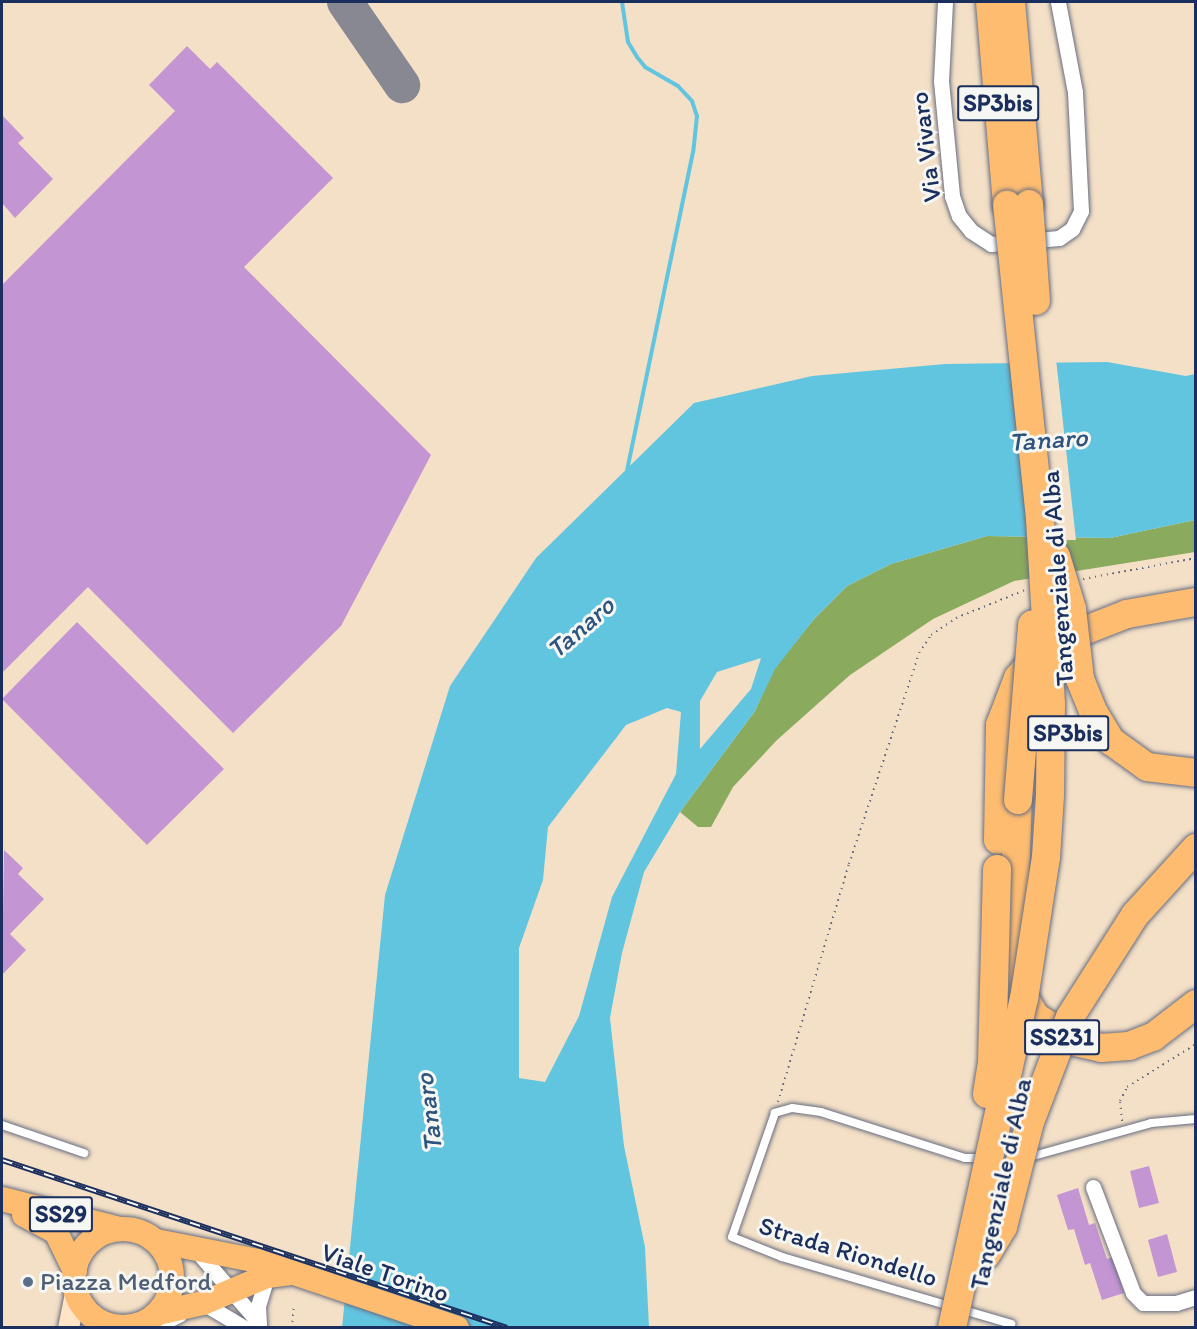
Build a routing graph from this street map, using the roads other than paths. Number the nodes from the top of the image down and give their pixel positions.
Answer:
1 (945, 2) edge
2 (990, 2) edge
3 (1011, 2) edge
4 (1058, 2) edge
5 (1018, 204) junction
6 (1040, 518) junction
7 (1056, 556) junction
8 (1196, 602) edge
9 (1196, 773) edge
10 (1196, 848) edge
11 (1196, 1004) edge
12 (1196, 1119) edge
13 (2, 1125) edge
14 (84, 1153) dead end
15 (999, 1158) dead end
16 (1011, 1158) dead end
17 (1093, 1187) dead end
18 (2, 1199) edge
19 (2, 1209) edge
20 (120, 1229) junction
21 (156, 1240) junction
22 (195, 1249) junction
23 (978, 1253) junction
24 (295, 1273) junction
25 (267, 1276) junction
26 (75, 1280) junction
27 (235, 1292) junction
28 (1196, 1298) edge
29 (203, 1303) junction
30 (160, 1320) edge
31 (1011, 1324) dead end
32 (255, 1326) edge
33 (121, 1327) edge
34 (68, 1328) edge
35 (457, 1328) edge
36 (952, 1328) edge
37 (970, 1328) edge

1 - 4 street, Via Vivaro
2 - 5 highway, SP3bis
3 - 5 highway, Tangenziale di Alba / SP3bis
5 - 6 highway, Tangenziale di Alba / SP3bis, bridge
5 - 7 highway, Tangenziale di Alba / SP3bis, bridge
6 - 11 highway, bridge
6 - 23 highway, Tangenziale di Alba / SP3bis, bridge
7 - 9 highway, bridge
7 - 23 highway, Tangenziale di Alba / SP3bis, bridge
8 - 23 highway, SS231, bridge
10 - 23 highway, SS231, bridge
12 - 16 lane
13 - 14 lane
15 - 31 lane, Strada Riondello
17 - 28 street
18 - 20 main road, SS29
19 - 26 main road
20 - 21 main road
20 - 26 main road
21 - 22 main road, Viale Torino
21 - 30 main road
22 - 24 main road, Viale Torino
22 - 27 street
23 - 36 highway, Tangenziale di Alba / SS231, bridge
23 - 37 highway, Tangenziale di Alba / SS231
24 - 25 main road, Viale Torino
24 - 35 main road, Viale Torino
25 - 27 main road, Viale Torino
25 - 32 street
26 - 33 main road
26 - 34 main road
27 - 29 main road, Viale Torino
27 - 32 street
29 - 30 main road, Viale Torino
29 - 32 street
30 - 33 main road

